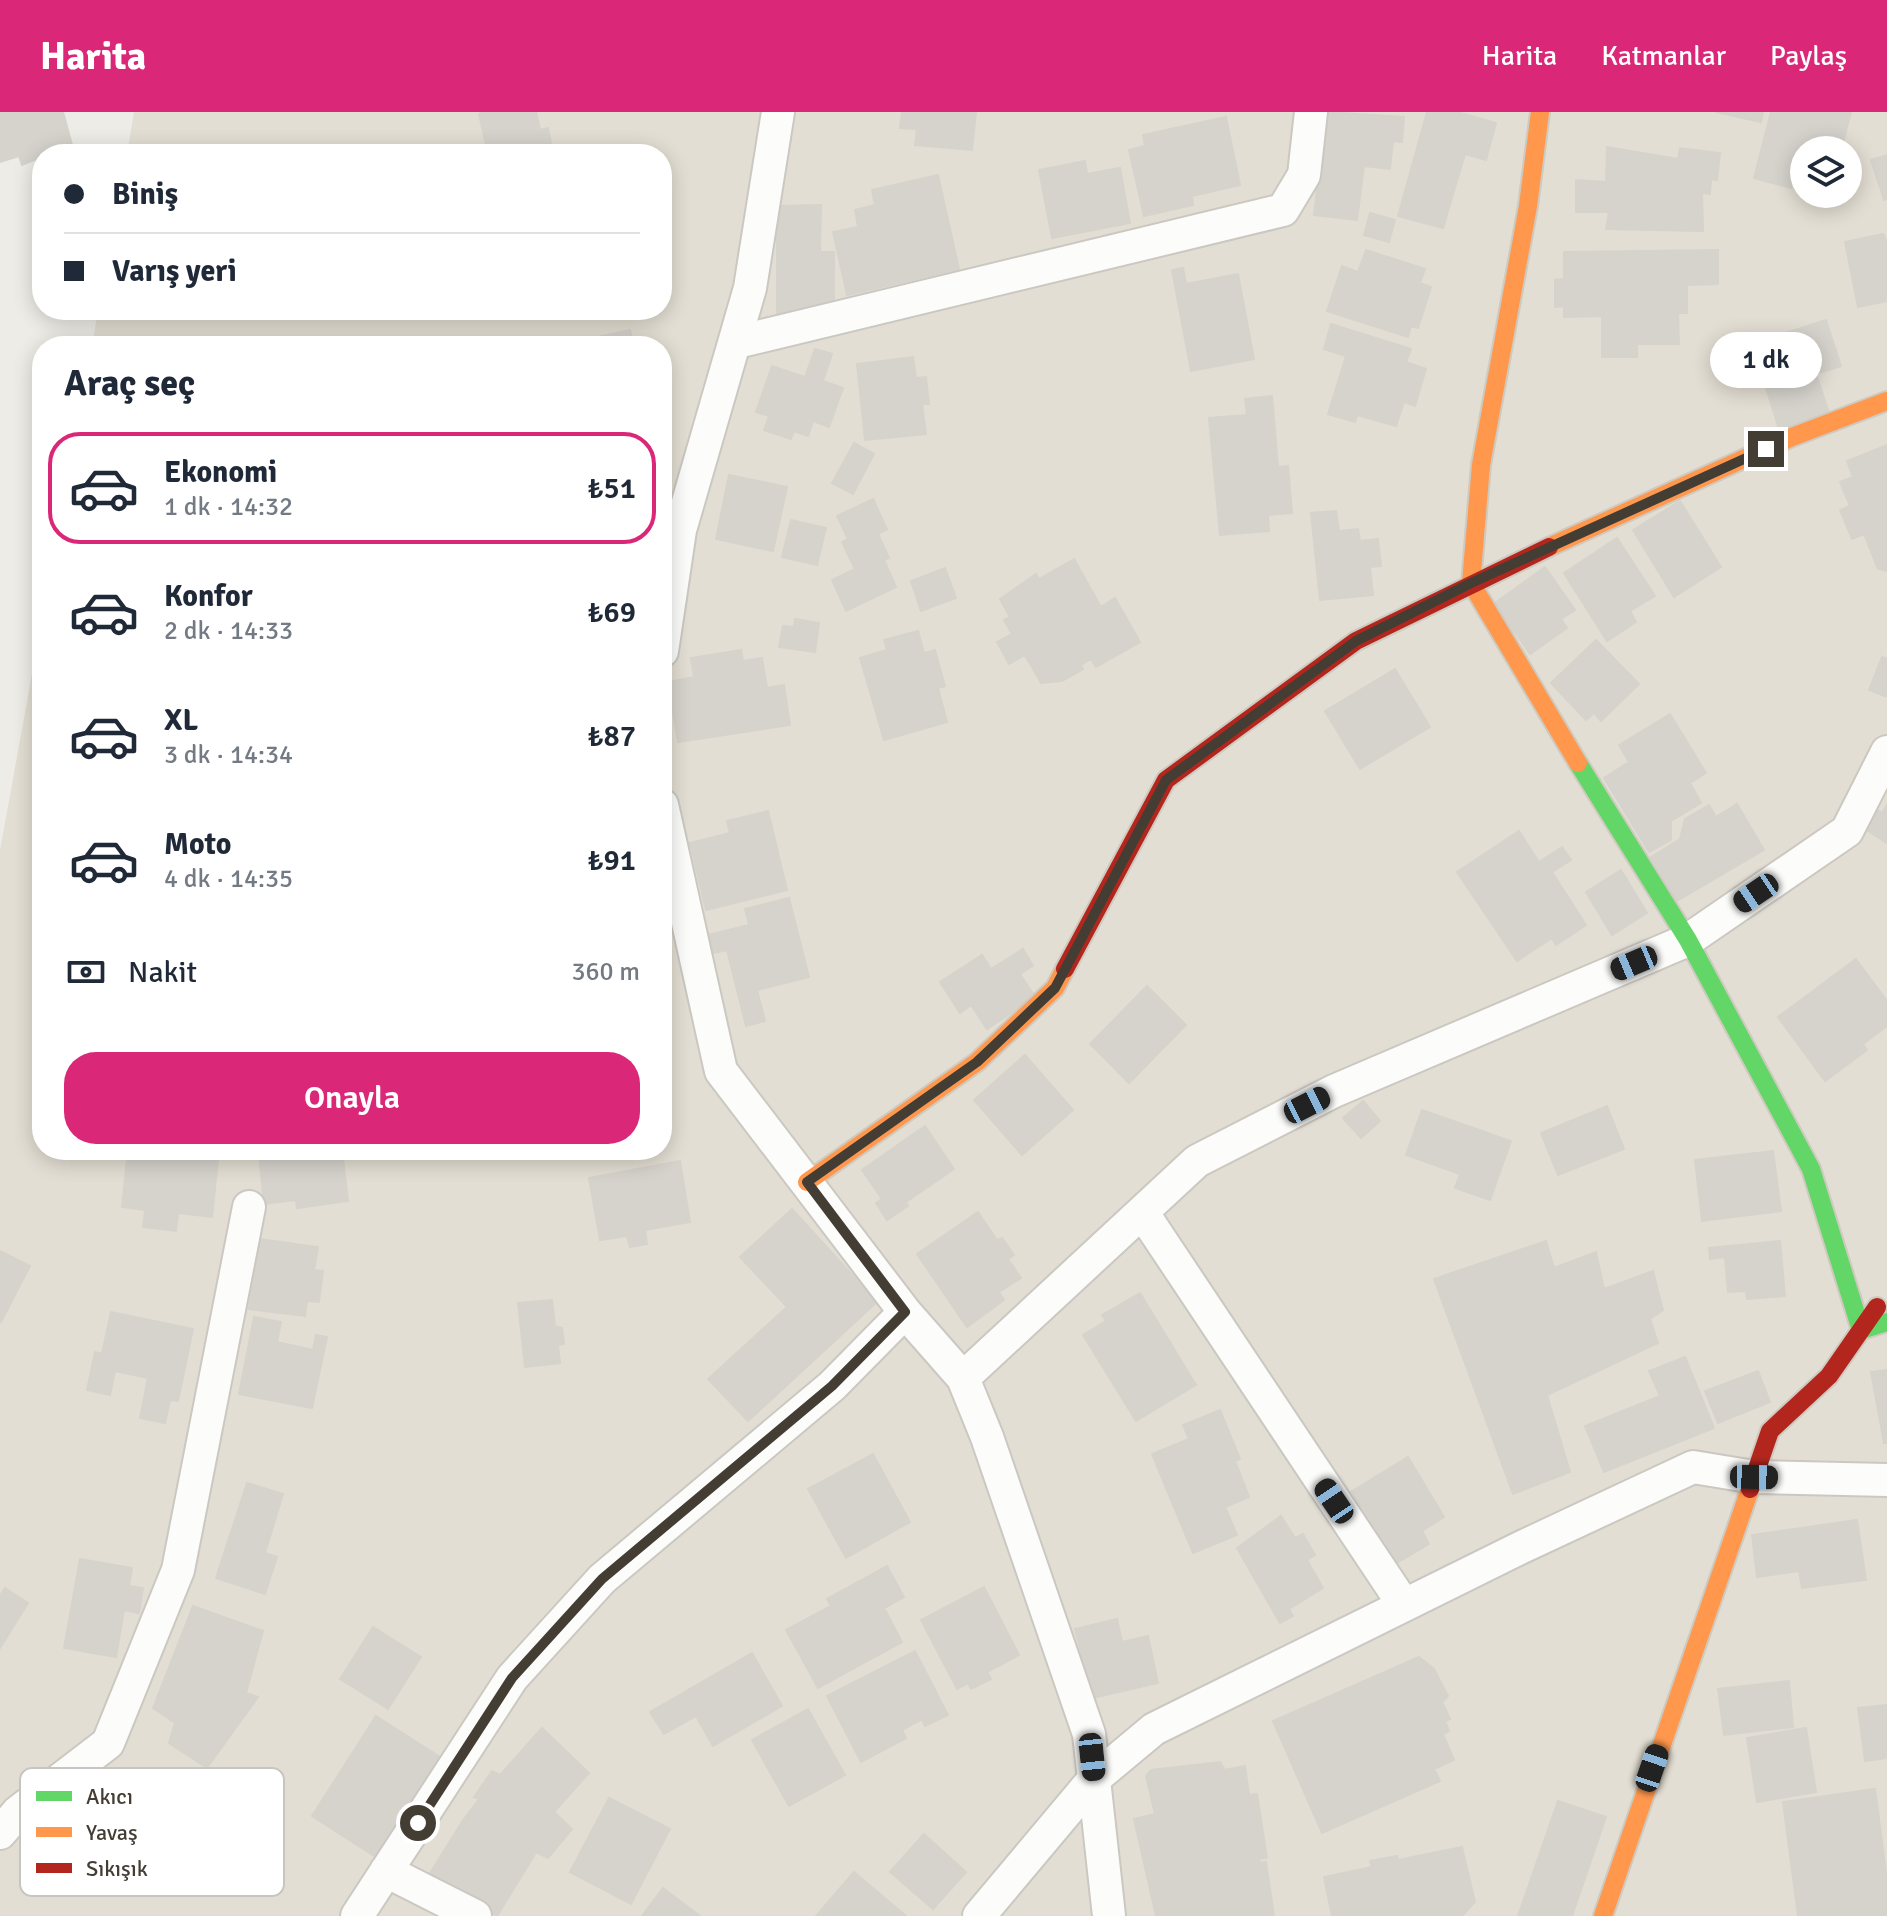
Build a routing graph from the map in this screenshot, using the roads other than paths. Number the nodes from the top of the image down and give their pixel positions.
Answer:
1 (778, 112) edge
2 (1311, 112) edge
3 (1540, 112) edge
4 (737, 342) junction
5 (1887, 401) edge
6 (1471, 583) junction
7 (672, 584) edge
8 (1887, 752) edge
9 (672, 850) edge
10 (1688, 940) junction
11 (807, 1182) junction
12 (249, 1207) dead end
13 (1142, 1212) junction
14 (1887, 1293) edge
15 (905, 1312) junction
16 (1887, 1322) edge
17 (1861, 1330) junction
18 (963, 1378) junction
19 (1754, 1477) junction
20 (1887, 1480) edge
21 (1404, 1605) junction
22 (75, 1768) edge
23 (1094, 1779) junction
24 (20, 1810) edge
25 (0, 1833) edge
26 (386, 1871) junction
27 (357, 1916) edge
28 (475, 1916) edge
29 (979, 1916) edge
30 (1109, 1916) edge
31 (1603, 1916) edge

1 - 4 street
2 - 4 street
3 - 6 street
4 - 7 street
5 - 6 street
6 - 10 street
6 - 11 street
8 - 10 street
9 - 11 street
10 - 13 street
10 - 17 street
11 - 15 street
12 - 22 street
13 - 18 street
13 - 21 street
14 - 17 street
15 - 18 street
15 - 26 street
16 - 17 street
17 - 19 street
18 - 23 street
19 - 20 street
19 - 21 street
19 - 31 street
21 - 23 street
23 - 29 street
23 - 30 street
24 - 25 street
26 - 27 street
26 - 28 street

